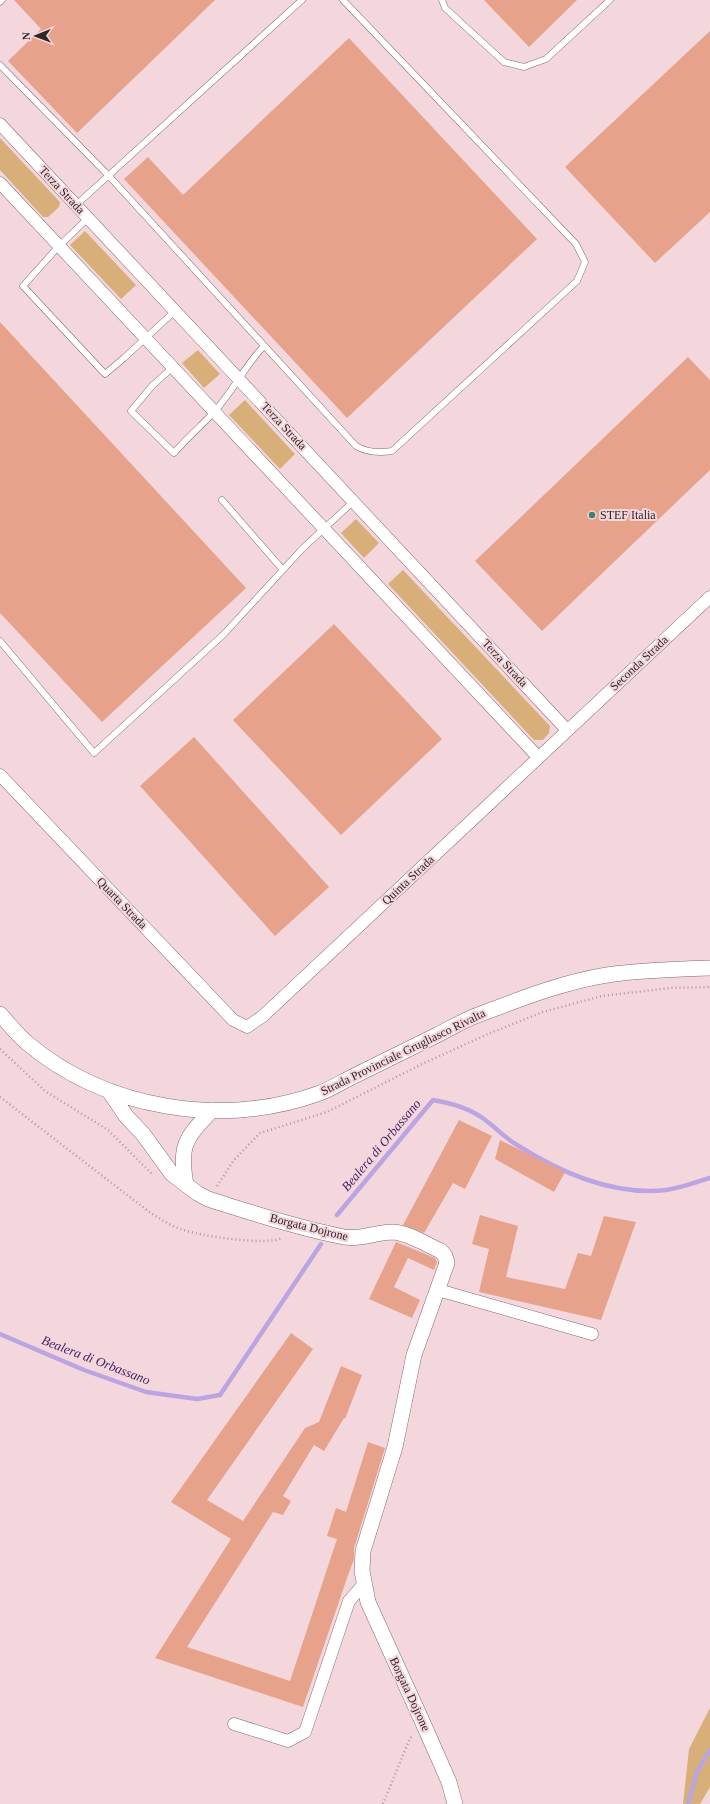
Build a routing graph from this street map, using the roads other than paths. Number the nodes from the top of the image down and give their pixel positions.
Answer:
1 (302, 0) edge
2 (343, 0) edge
3 (442, 0) edge
4 (610, 0) edge
5 (0, 65) edge
6 (0, 124) edge
7 (108, 175) junction
8 (0, 183) edge
9 (76, 205) junction
10 (88, 218) junction
11 (59, 246) junction
12 (175, 311) junction
13 (145, 338) junction
14 (263, 347) junction
15 (173, 367) junction
16 (240, 380) junction
17 (215, 411) junction
18 (222, 500) dead end
19 (354, 501) junction
20 (325, 529) junction
21 (283, 570) junction
22 (710, 597) edge
23 (0, 641) edge
24 (567, 730) junction
25 (538, 757) junction
26 (0, 775) edge
27 (710, 968) edge
28 (0, 1014) edge
29 (247, 1027) joint
30 (109, 1091) junction
31 (212, 1110) junction
32 (186, 1185) junction
33 (438, 1290) junction
34 (592, 1334) dead end
35 (363, 1585) junction
36 (234, 1724) dead end
37 (455, 1804) edge

1 - 7 lane
2 - 14 lane
3 - 4 lane
5 - 7 lane
6 - 9 street, Terza Strada
7 - 9 lane
7 - 14 lane
8 - 11 street
9 - 10 street, Terza Strada
10 - 11 lane
10 - 12 street, Terza Strada
11 - 13 street
11 - 13 lane
12 - 13 lane
12 - 16 street, Terza Strada
13 - 15 street
14 - 16 lane
15 - 17 street
15 - 17 lane
16 - 17 lane
16 - 19 street, Terza Strada
17 - 20 street
18 - 21 lane
19 - 20 lane
19 - 24 street, Terza Strada
20 - 21 lane
20 - 25 street
21 - 23 lane
22 - 24 street, Seconda Strada
24 - 25 street, Quinta Strada
25 - 29 street, Quinta Strada
26 - 29 street, Quarta Strada
27 - 31 street, Strada Provinciale Grugliasco Rivalta
28 - 30 street, Strada Provinciale Grugliasco Rivalta
30 - 31 street, Strada Provinciale Grugliasco Rivalta
30 - 32 street, Borgata Dojrone
31 - 32 street
32 - 33 street, Borgata Dojrone
33 - 34 street
33 - 35 street, Borgata Dojrone
35 - 36 street
35 - 37 street, Borgata Dojrone

